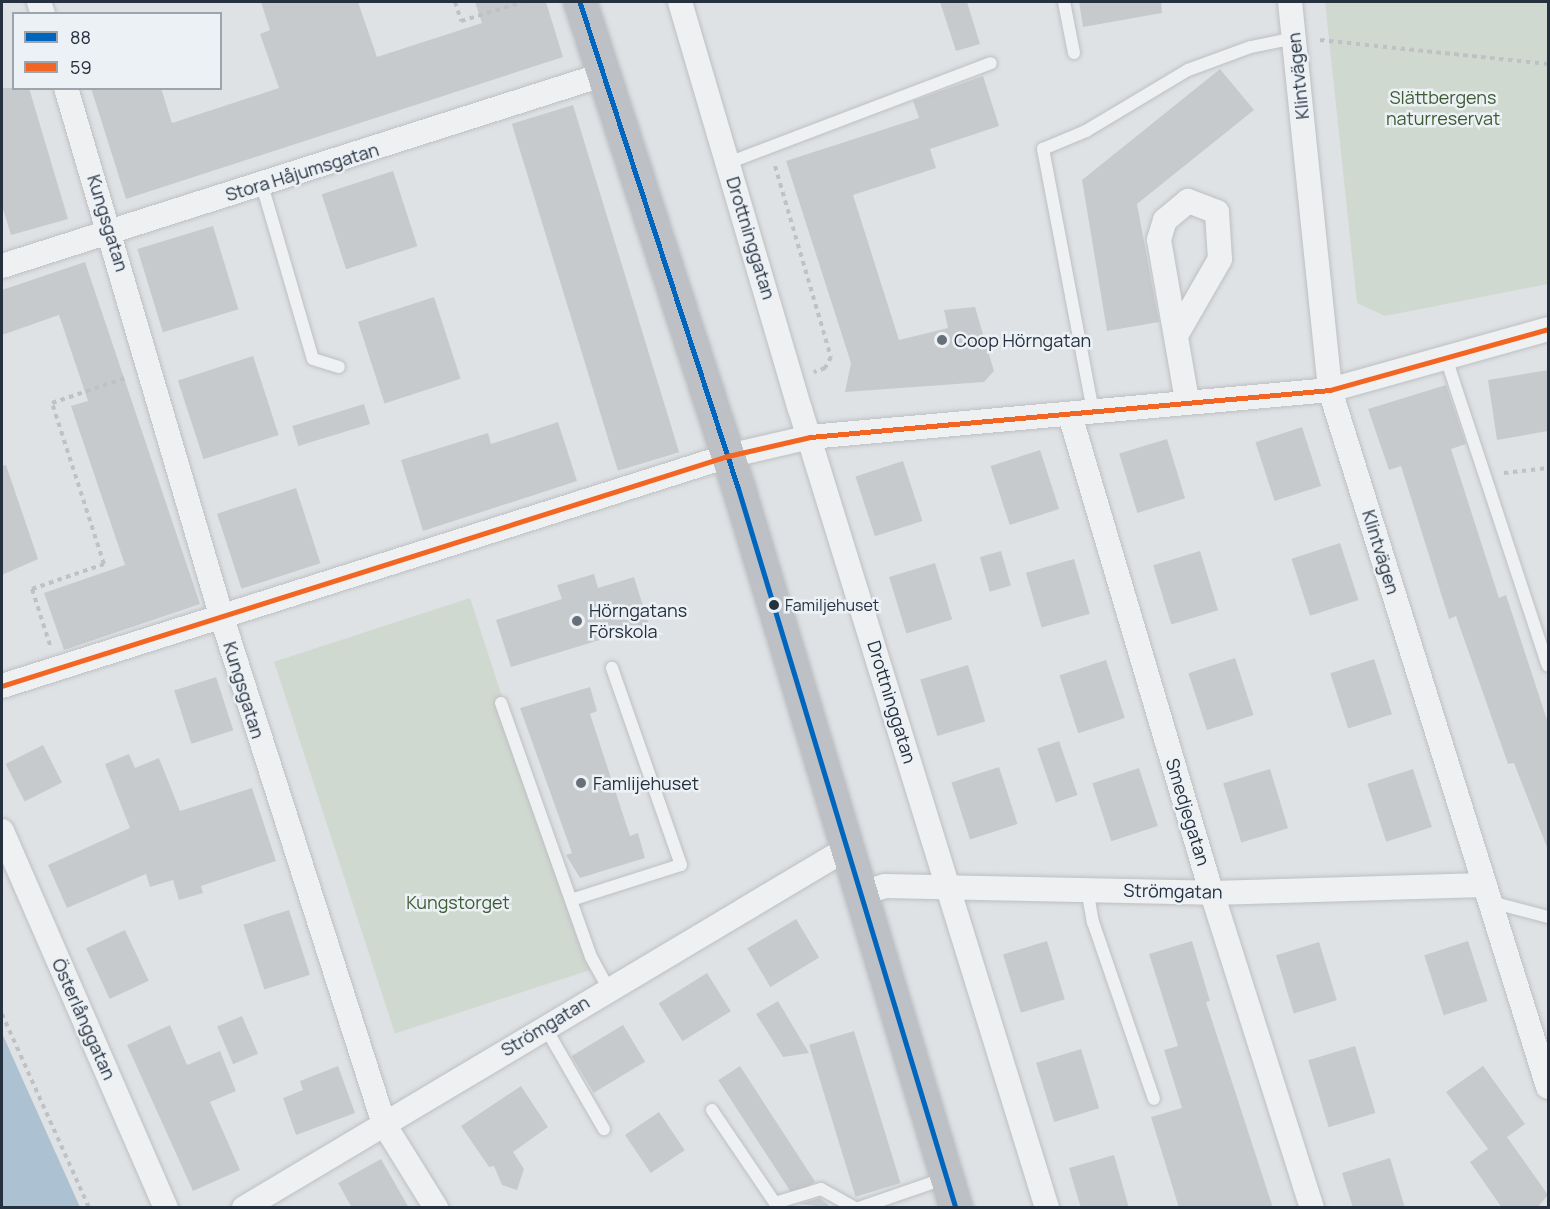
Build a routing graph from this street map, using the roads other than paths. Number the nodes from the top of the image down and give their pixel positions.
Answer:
1 (580, 2) edge
2 (680, 2) edge
3 (1064, 2) edge
4 (1290, 2) edge
5 (1294, 38) junction
6 (1074, 53) dead end
7 (991, 63) dead end
8 (602, 75) junction
9 (67, 90) edge
10 (728, 163) junction
11 (262, 185) junction
12 (110, 229) junction
13 (2, 266) edge
14 (1548, 329) edge
15 (1178, 332) junction
16 (1446, 357) junction
17 (339, 367) dead end
18 (1330, 390) junction
19 (1187, 400) junction
20 (1082, 413) junction
21 (810, 437) junction
22 (728, 456) junction
23 (222, 618) junction
24 (1548, 666) edge
25 (612, 668) dead end
26 (2, 686) edge
27 (501, 703) dead end
28 (2, 831) edge
29 (848, 848) junction
30 (949, 886) junction
31 (1087, 889) junction
32 (861, 892) junction
33 (1212, 892) junction
34 (1488, 893) junction
35 (571, 900) junction
36 (1548, 917) edge
37 (609, 989) junction
38 (544, 1027) junction
39 (1548, 1087) edge
40 (1154, 1099) dead end
41 (712, 1110) dead end
42 (384, 1124) junction
43 (604, 1129) dead end
44 (952, 1193) edge
45 (166, 1208) edge
46 (244, 1208) edge
47 (436, 1208) edge
48 (857, 1208) edge
49 (1047, 1208) edge
50 (1312, 1208) edge

1 - 8 street
2 - 10 street, Drottninggatan
3 - 6 lane
4 - 5 street, Klintvägen
5 - 18 street, Klintvägen
5 - 20 lane
7 - 10 lane, Drottninggatan
8 - 11 street, Stora Håjumsgatan
8 - 22 street
9 - 12 street, Kungsgatan
10 - 21 street, Drottninggatan
11 - 12 street, Stora Håjumsgatan
11 - 17 lane
12 - 13 street, Stora Håjumsgatan
12 - 23 street, Kungsgatan
14 - 16 street
15 - 15 street
15 - 19 street
16 - 18 street
16 - 24 lane
18 - 19 street
18 - 34 street, Klintvägen
19 - 20 street
20 - 21 street
20 - 33 street, Smedjegatan
21 - 22 street
21 - 30 street, Drottninggatan
22 - 23 street
22 - 29 street
23 - 26 street
23 - 42 street, Kungsgatan
25 - 35 lane
27 - 35 lane
28 - 45 street, Österlånggatan
29 - 32 street
29 - 37 street, Strömgatan
30 - 31 street, Strömgatan
30 - 32 street, Strömgatan
30 - 49 street, Drottninggatan
31 - 33 street, Strömgatan
31 - 40 lane
32 - 44 street
33 - 34 street, Strömgatan
33 - 50 street, Smedjegatan
34 - 36 lane
34 - 39 street, Klintvägen
35 - 37 lane
37 - 38 street, Strömgatan
38 - 42 street, Strömgatan
38 - 43 lane
41 - 48 lane
42 - 46 street, Strömgatan
42 - 47 street, Kungsgatan
44 - 48 lane

